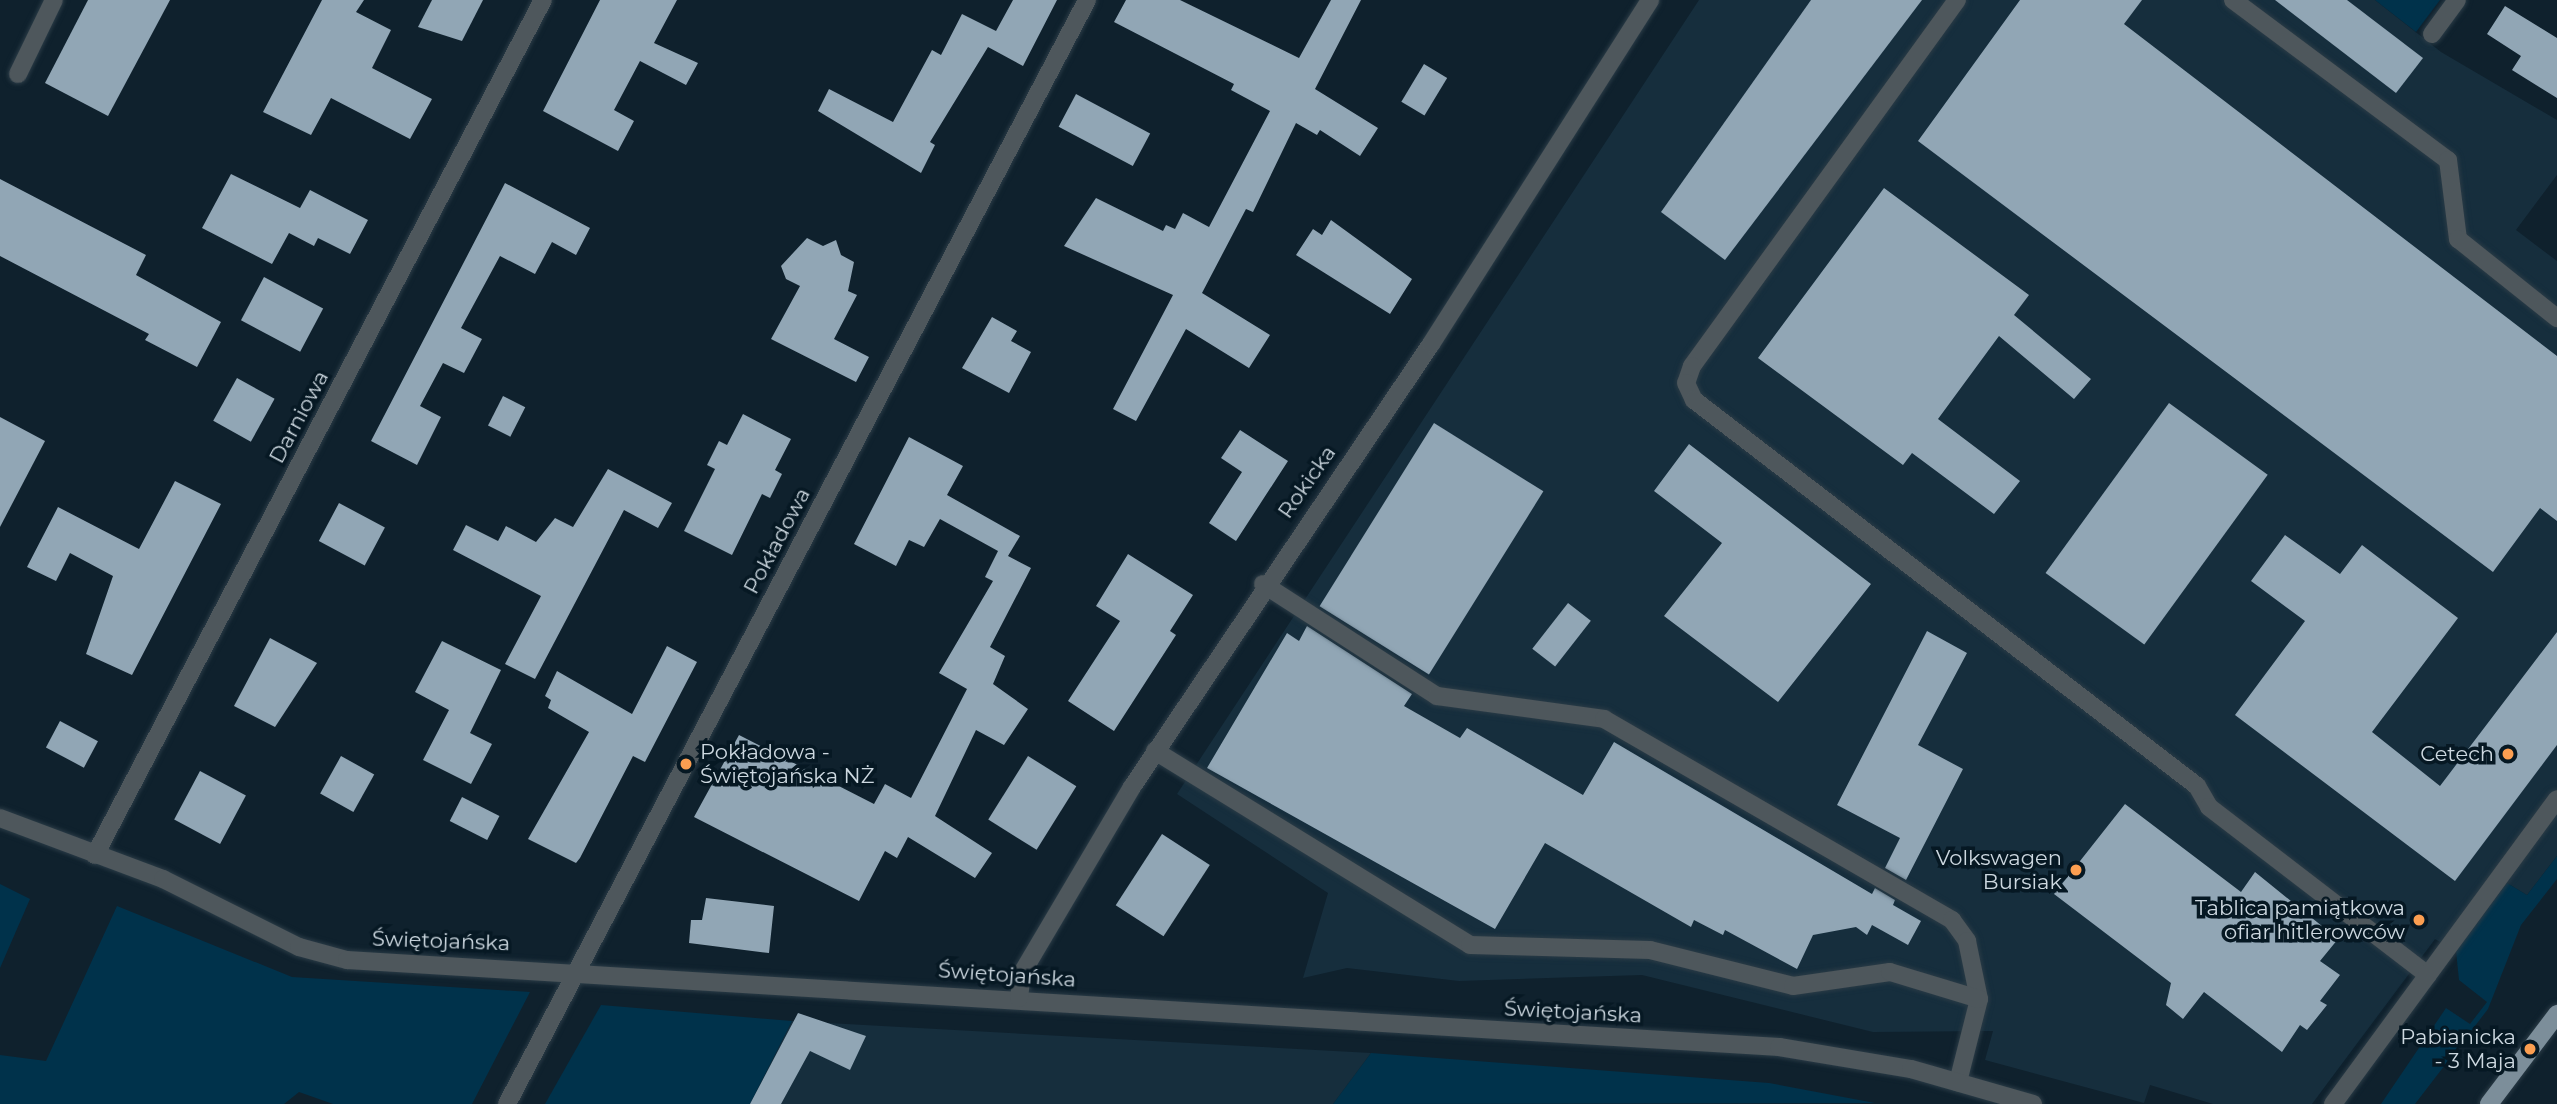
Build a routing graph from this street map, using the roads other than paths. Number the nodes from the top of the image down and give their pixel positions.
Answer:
1 (54, 0) edge
2 (543, 0) edge
3 (1087, 0) edge
4 (1650, 0) edge
5 (1956, 0) edge
6 (2233, 0) edge
7 (2457, 0) edge
8 (2432, 34) dead end
9 (18, 74) dead end
10 (2557, 318) edge
11 (1263, 584) junction
12 (1155, 751) junction
13 (2557, 799) edge
14 (0, 818) edge
15 (95, 855) junction
16 (575, 973) junction
17 (2428, 975) junction
18 (1019, 998) junction
19 (1979, 999) junction
20 (2557, 1014) edge
21 (1958, 1082) junction
22 (1988, 1098) edge
23 (507, 1104) edge
24 (2033, 1104) edge
25 (2333, 1104) edge
26 (2489, 1104) edge

1 - 9 street
2 - 15 street, Darniowa
3 - 16 street, Pokładowa
4 - 11 street, Rokicka
5 - 17 street
6 - 10 street
7 - 8 street
11 - 12 street, Rokicka
11 - 19 street
12 - 18 street, Rokicka
12 - 19 street
13 - 17 street
14 - 15 street, Świętojańska
15 - 16 street, Świętojańska
16 - 18 street, Świętojańska
16 - 23 street, Pokładowa
17 - 25 street
18 - 21 street, Świętojańska
19 - 21 street
20 - 26 main road
21 - 22 street, Świętojańska
22 - 24 street, Świętojańska

